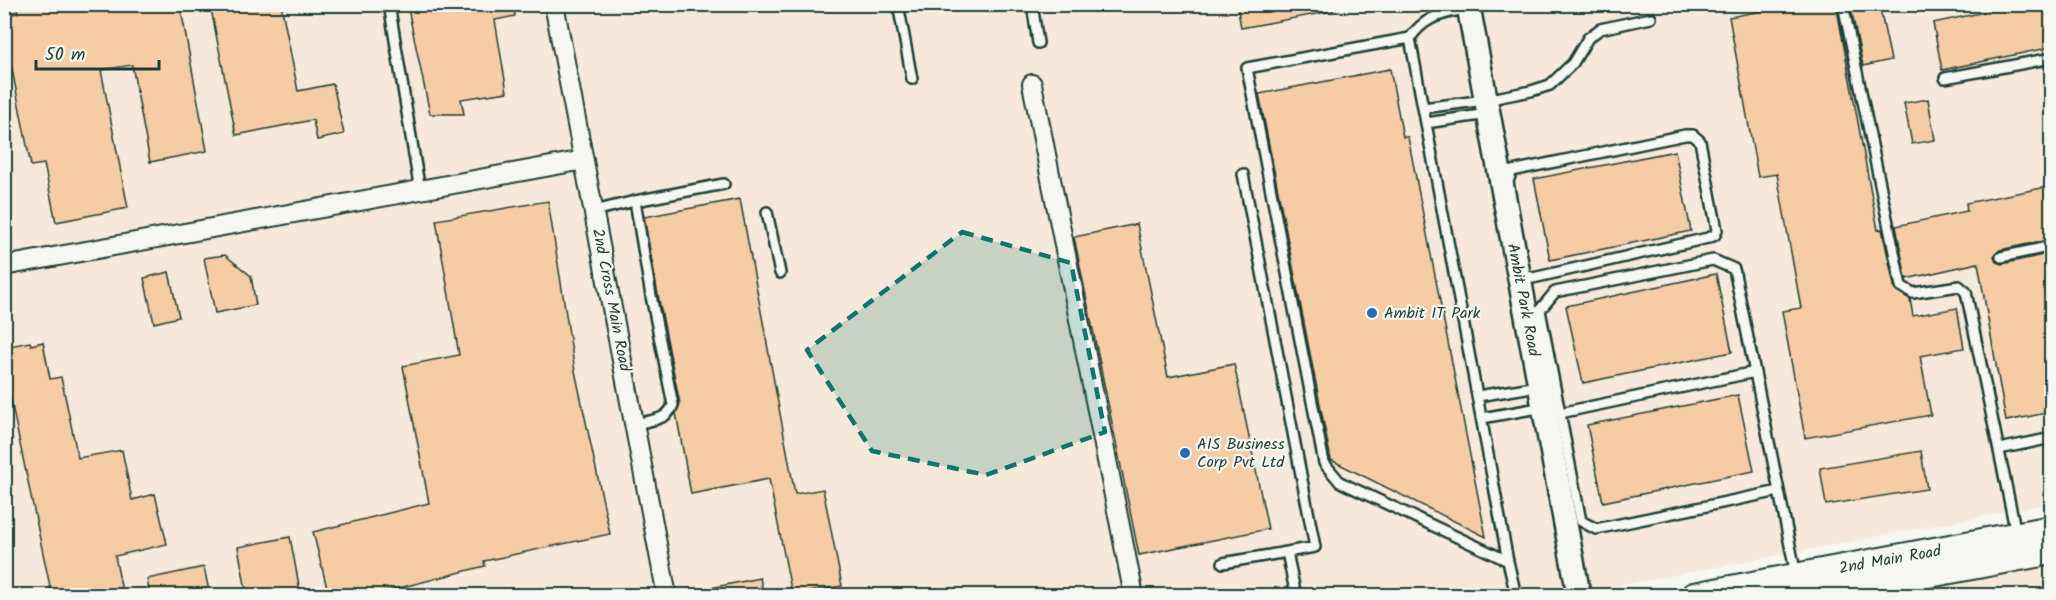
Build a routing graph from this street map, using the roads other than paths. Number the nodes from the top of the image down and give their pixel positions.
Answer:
1 (389, 4) edge
2 (555, 4) edge
3 (898, 4) edge
4 (1032, 4) edge
5 (1843, 4) edge
6 (1468, 6) edge
7 (1651, 18) dead end
8 (1410, 38) junction
9 (1038, 43) dead end
10 (2052, 58) edge
11 (1946, 78) dead end
12 (912, 79) dead end
13 (1032, 84) dead end
14 (1487, 107) junction
15 (1424, 108) junction
16 (1426, 123) junction
17 (584, 160) junction
18 (1243, 174) dead end
19 (724, 184) dead end
20 (420, 191) junction
21 (635, 201) junction
22 (1508, 208) junction
23 (594, 211) junction
24 (767, 212) dead end
25 (2052, 246) edge
26 (2001, 257) dead end
27 (4, 266) edge
28 (1519, 266) junction
29 (780, 273) dead end
30 (1755, 372) junction
31 (1478, 396) junction
32 (1547, 406) junction
33 (1482, 418) junction
34 (635, 424) junction
35 (2052, 438) edge
36 (1999, 449) junction
37 (1779, 491) junction
38 (2052, 529) edge
39 (2017, 536) junction
40 (2052, 551) edge
41 (1287, 552) junction
42 (1509, 561) junction
43 (1223, 563) dead end
44 (1804, 586) edge
45 (667, 596) edge
46 (1134, 596) edge
47 (1296, 596) edge
48 (1516, 596) edge
49 (1580, 596) edge
50 (1694, 596) edge

1 - 20 lane
2 - 17 street, 2nd Cross Main Road
3 - 12 lane
4 - 9 lane
5 - 36 lane
6 - 8 lane
6 - 14 street, Ambit Park Road
7 - 14 lane
8 - 15 lane
8 - 42 lane
10 - 11 lane
13 - 46 street
14 - 15 lane
14 - 16 lane
14 - 22 street, Ambit Park Road
15 - 16 lane
16 - 31 lane
17 - 20 street
17 - 23 street, 2nd Cross Main Road
18 - 41 lane
19 - 21 lane
20 - 27 street
21 - 23 lane
21 - 34 lane
22 - 28 street, Ambit Park Road
22 - 28 lane
23 - 34 street, 2nd Cross Main Road
24 - 29 lane
25 - 26 lane
28 - 32 street, Ambit Park Road
30 - 32 lane
30 - 32 lane
30 - 37 lane
31 - 32 lane
31 - 33 lane
32 - 33 lane
32 - 37 lane
32 - 49 street, Ambit Park Road
33 - 42 lane
34 - 45 street, 2nd Cross Main Road
35 - 36 lane
36 - 39 lane
37 - 44 lane
38 - 39 main road, 2nd Main Road
39 - 44 main road, 2nd Main Road
40 - 44 main road, 2nd Main Road
41 - 43 lane
41 - 47 lane
42 - 48 lane
44 - 50 main road, 2nd Main Road

